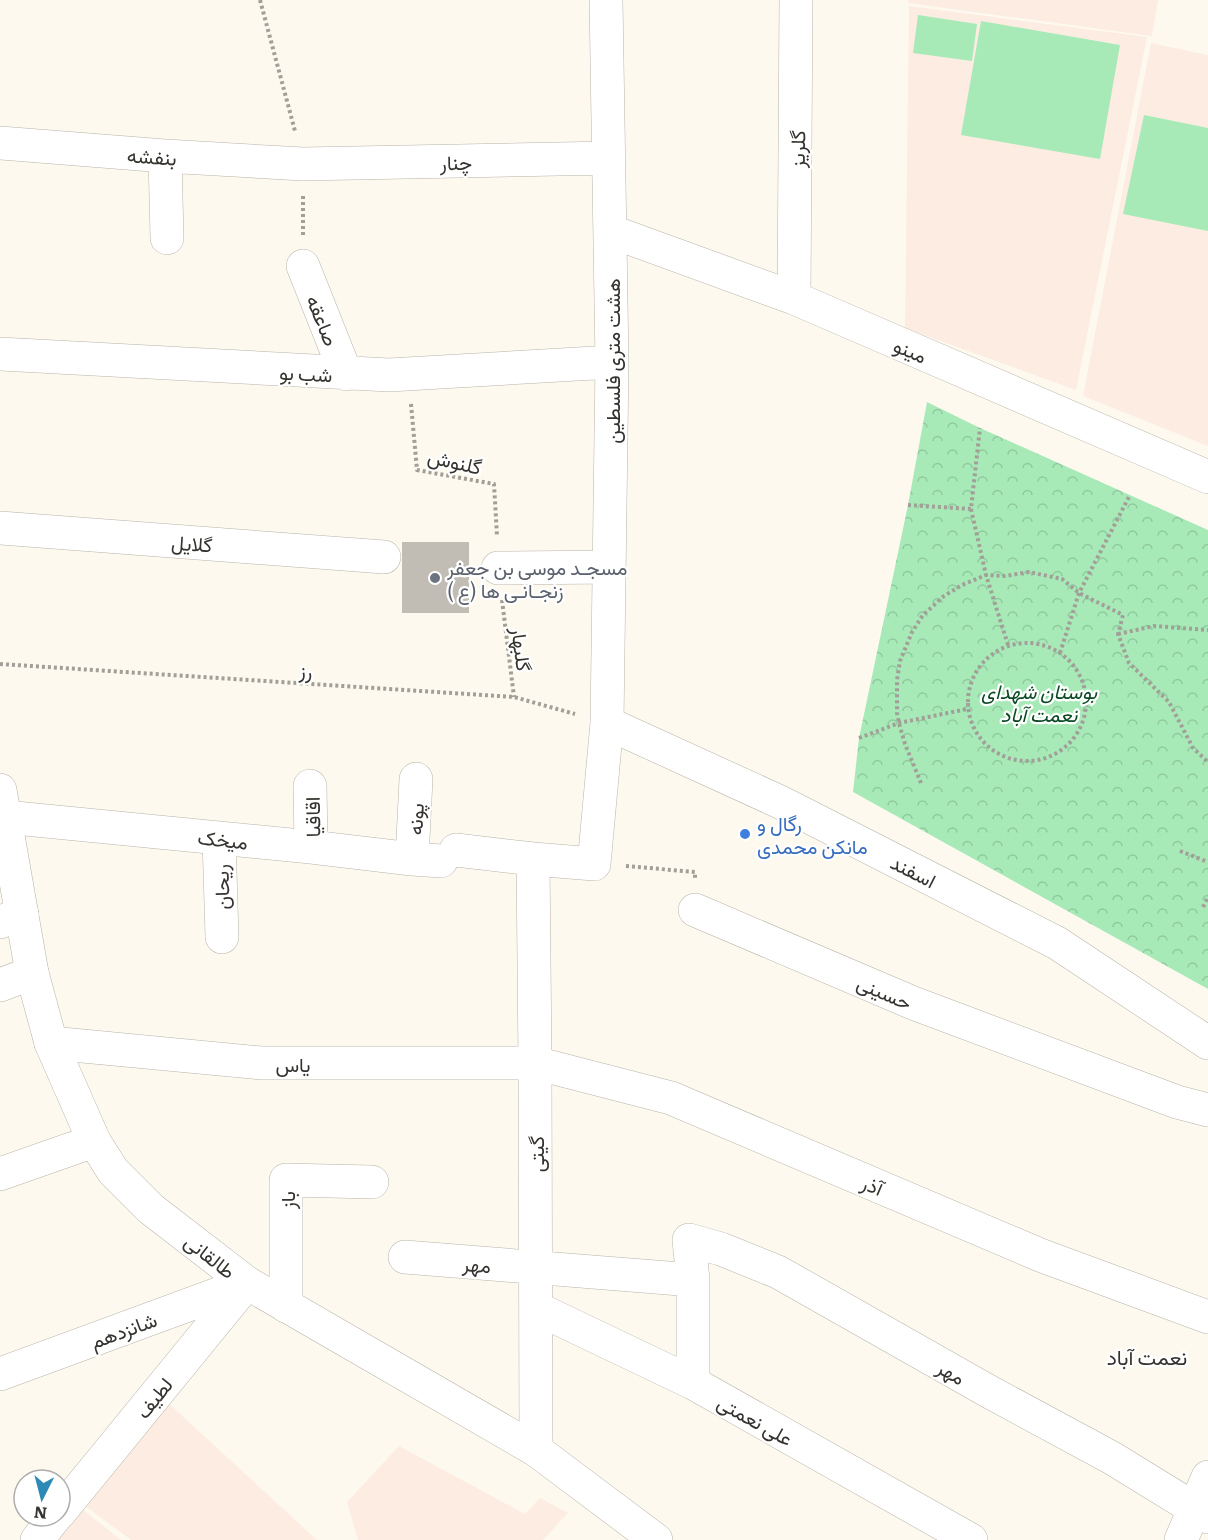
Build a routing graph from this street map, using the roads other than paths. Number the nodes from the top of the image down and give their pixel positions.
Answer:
1 (606, 0) edge
2 (796, 0) edge
3 (0, 142) edge
4 (165, 156) junction
5 (609, 158) junction
6 (303, 164) joint
7 (610, 231) junction
8 (167, 238) dead end
9 (303, 266) dead end
10 (794, 298) junction
11 (0, 354) edge
12 (612, 362) junction
13 (346, 374) junction
14 (1208, 477) edge
15 (0, 528) edge
16 (384, 557) dead end
17 (609, 567) junction
18 (498, 568) road end
19 (607, 723) junction
20 (416, 780) dead end
21 (310, 786) dead end
22 (2, 804) edge
23 (219, 838) junction
24 (311, 847) junction
25 (436, 857) junction
26 (533, 859) junction
27 (594, 864) joint
28 (696, 910) road end
29 (11, 918) edge
30 (222, 937) dead end
31 (32, 973) junction
32 (0, 985) edge
33 (51, 1043) junction
34 (1208, 1043) edge
35 (535, 1063) junction
36 (1208, 1110) edge
37 (94, 1141) junction
38 (0, 1174) edge
39 (372, 1182) dead end
40 (405, 1257) dead end
41 (536, 1268) junction
42 (693, 1280) junction
43 (247, 1283) junction
44 (286, 1306) junction
45 (536, 1308) junction
46 (1208, 1317) edge
47 (0, 1374) edge
48 (693, 1383) junction
49 (536, 1450) junction
50 (1208, 1478) edge
51 (72, 1497) edge
52 (1201, 1513) edge
53 (46, 1528) edge
54 (37, 1540) edge
55 (656, 1540) edge
56 (971, 1540) edge
57 (1181, 1540) edge

1 - 5 street, هشت متری فلسطین
2 - 10 street, گلریز
3 - 4 street, بنفشه
4 - 6 street, بنفشه
4 - 8 street
5 - 6 street, چنار
5 - 7 street, هشت متری فلسطین
7 - 10 street, مینو
7 - 12 street, هشت متری فلسطین
9 - 13 street, صاعقه
10 - 14 street, مینو
11 - 13 street, شب بو
12 - 13 street, شب بو
12 - 17 street, هشت متری فلسطین
15 - 16 street, گلایل
17 - 18 street
17 - 19 street, هشت متری فلسطین
19 - 27 street, هشت متری فلسطین
19 - 34 street, اسفند
20 - 25 street, پونه
21 - 24 street, اقاقیا
22 - 23 street, میخک
22 - 29 street, طالقانی
23 - 24 street, میخک
23 - 30 street, ریحان
24 - 25 street, میخک
25 - 26 street, میخک
26 - 27 street, میخک
26 - 35 street, گیتی
28 - 36 street, حسینی
29 - 31 street, طالقانی
31 - 32 street
31 - 33 street, طالقانی
33 - 35 street, یاس
33 - 37 street, طالقانی
35 - 41 street, گیتی
35 - 46 street, آذر
37 - 38 street
37 - 43 street, طالقانی
39 - 44 street, باز
40 - 41 street, مهر
41 - 42 street, مهر
41 - 45 street, گیتی
42 - 48 street
42 - 52 street, مهر
43 - 44 street, طالقانی
43 - 47 street, شانزدهم
43 - 51 street, لطیف
44 - 49 street, طالقانی
45 - 48 street, علی نعمتی
45 - 49 street, گیتی
48 - 56 street, علی نعمتی
49 - 55 street, طالقانی
50 - 52 street
52 - 57 street
53 - 54 street

